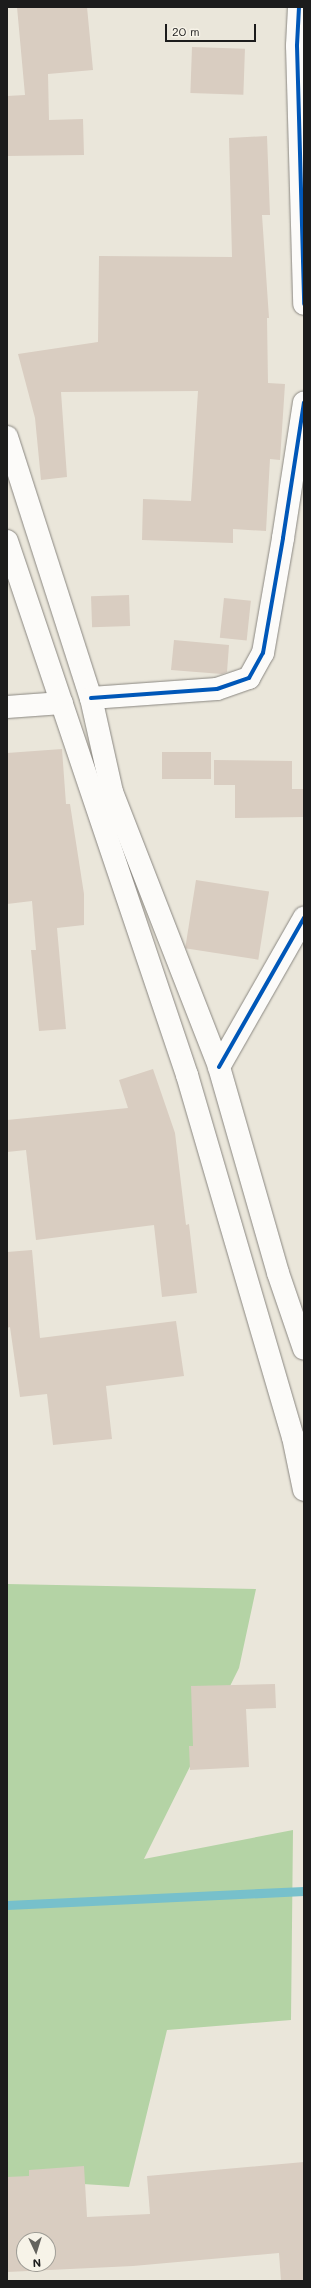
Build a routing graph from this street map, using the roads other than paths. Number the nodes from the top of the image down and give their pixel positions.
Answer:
1 (299, 7) edge
2 (304, 304) edge
3 (304, 403) edge
4 (7, 437) edge
5 (7, 541) edge
6 (91, 698) junction
7 (62, 703) junction
8 (7, 708) edge
9 (304, 918) edge
10 (219, 1067) junction
11 (304, 1349) edge
12 (304, 1490) edge

1 - 2 main road
3 - 6 main road
4 - 6 main road
5 - 7 main road
6 - 10 main road
7 - 8 main road
7 - 12 main road
9 - 10 main road
10 - 11 main road

